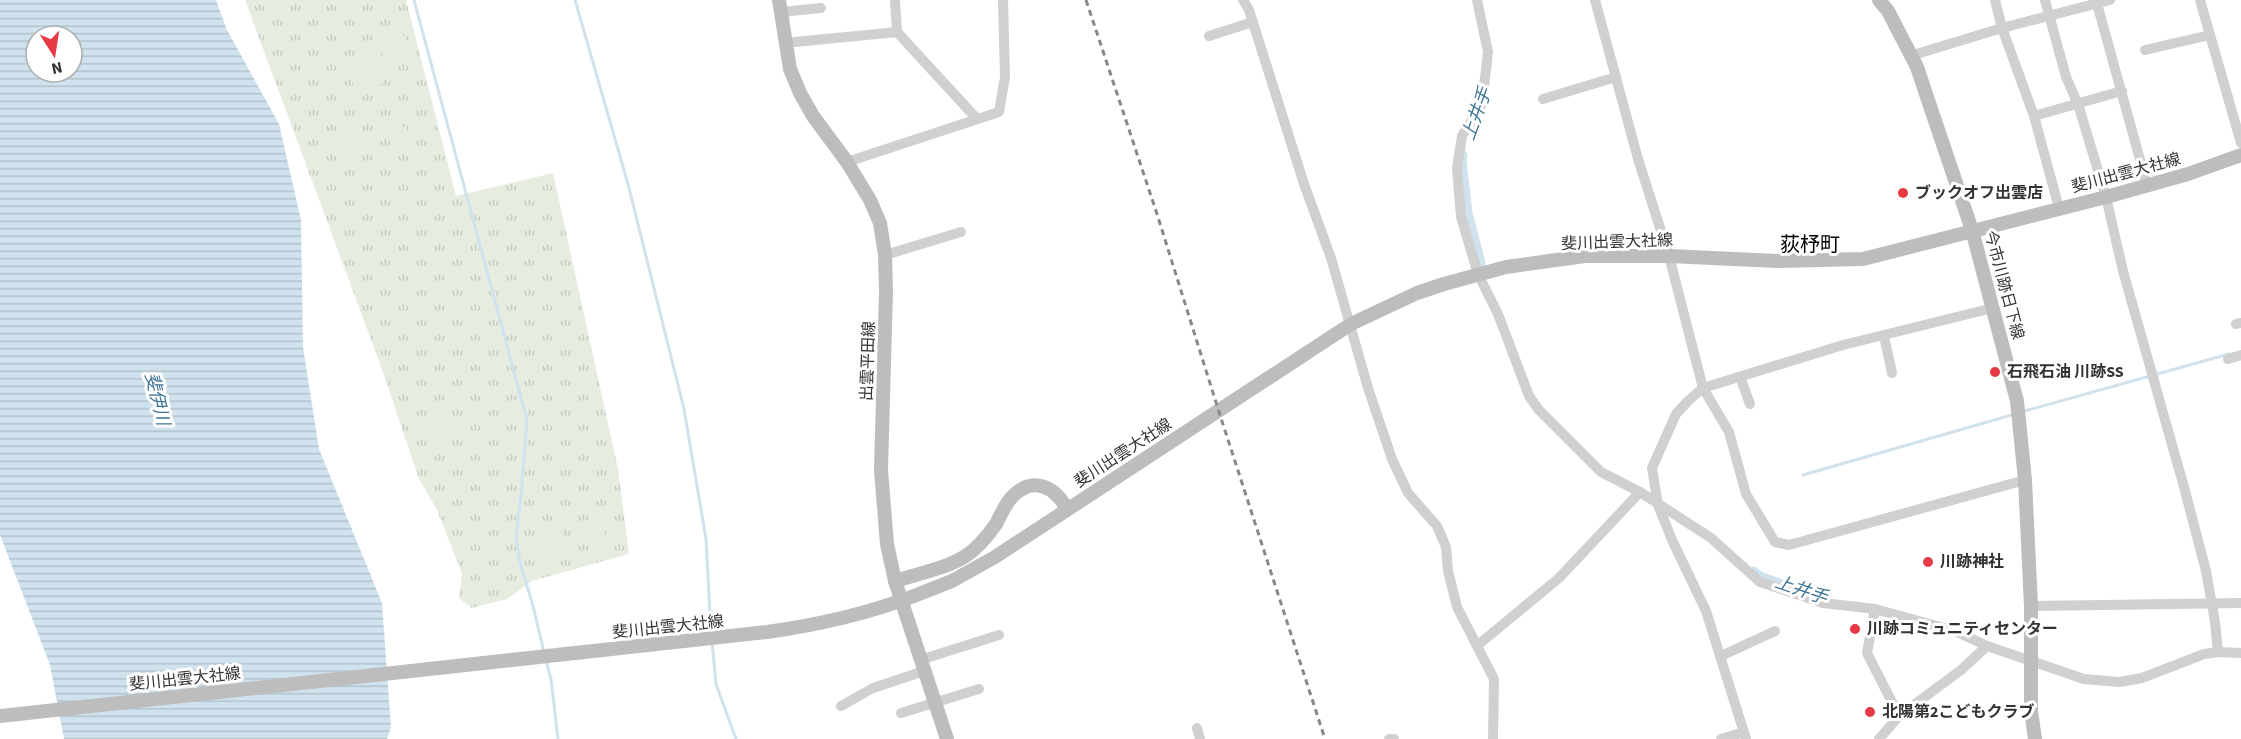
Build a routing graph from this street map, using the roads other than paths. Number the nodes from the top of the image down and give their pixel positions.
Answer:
1 (894, 0) edge
2 (1003, 0) edge
3 (1244, 0) edge
4 (1595, 0) edge
5 (1879, 0) edge
6 (1995, 0) edge
7 (2045, 0) edge
8 (2110, 0) edge
9 (2200, 0) edge
10 (1481, 2) edge
11 (2097, 2) edge
12 (780, 6) edge
13 (821, 8) dead end
14 (2050, 15) junction
15 (1253, 22) junction
16 (2002, 28) junction
17 (897, 32) junction
18 (2210, 35) junction
19 (1209, 36) dead end
20 (785, 43) junction
21 (2145, 50) dead end
22 (1910, 56) junction
23 (1616, 77) junction
24 (2122, 91) junction
25 (1543, 99) dead end
26 (2078, 104) junction
27 (2034, 116) junction
28 (977, 119) junction
29 (2241, 143) edge
30 (2241, 155) edge
31 (847, 162) junction
32 (2147, 185) junction
33 (2106, 197) junction
34 (2059, 208) junction
35 (1972, 230) junction
36 (961, 232) dead end
37 (885, 255) junction
38 (1669, 256) junction
39 (1478, 274) junction
40 (1993, 308) junction
41 (1351, 324) junction
42 (1884, 336) junction
43 (2241, 355) edge
44 (2228, 358) dead end
45 (1892, 373) dead end
46 (1740, 377) junction
47 (1703, 388) junction
48 (1750, 404) dead end
49 (2025, 480) junction
50 (1640, 492) junction
51 (1658, 505) junction
52 (1067, 509) junction
53 (895, 581) junction
54 (2211, 603) junction
55 (2241, 603) edge
56 (2031, 606) junction
57 (1875, 609) junction
58 (1775, 631) dead end
59 (999, 635) dead end
60 (1478, 645) junction
61 (1987, 646) junction
62 (2217, 652) junction
63 (2241, 653) edge
64 (1721, 656) junction
65 (2030, 661) junction
66 (922, 666) junction
67 (979, 689) dead end
68 (935, 703) junction
69 (841, 706) dead end
70 (901, 713) dead end
71 (0, 716) edge
72 (1899, 716) junction
73 (1197, 728) dead end
74 (1745, 735) edge
75 (947, 739) edge
76 (1200, 739) edge
77 (1493, 739) edge
78 (1721, 739) edge
79 (1879, 739) edge
80 (2035, 739) edge

1 - 17 street
2 - 28 street
3 - 15 street
4 - 23 street
5 - 22 main road, 今市川跡日下線
6 - 16 street
7 - 14 street
8 - 11 street
9 - 18 street
10 - 39 street
11 - 14 street
11 - 24 street
12 - 13 street
12 - 20 main road, 出雲平田線
14 - 16 street
14 - 26 street
15 - 19 street
15 - 41 street
16 - 22 street
16 - 27 street
17 - 20 street
17 - 28 street
18 - 21 street
18 - 29 street
20 - 31 main road, 出雲平田線
22 - 35 main road, 今市川跡日下線
23 - 25 street
23 - 38 street
24 - 26 street
24 - 32 street
26 - 27 street
26 - 33 street
27 - 34 street
28 - 31 street
30 - 32 main road, 斐川出雲大社線
31 - 37 main road, 出雲平田線
32 - 33 main road, 斐川出雲大社線
33 - 34 main road, 斐川出雲大社線
33 - 54 street
34 - 35 main road, 斐川出雲大社線
35 - 38 main road, 斐川出雲大社線
35 - 40 main road, 今市川跡日下線
36 - 37 street
37 - 53 main road, 出雲平田線
38 - 39 main road, 斐川出雲大社線
38 - 47 street
39 - 41 main road, 斐川出雲大社線
39 - 50 street
40 - 42 street
40 - 49 main road, 今市川跡日下線
41 - 52 main road, 斐川出雲大社線
41 - 60 street
42 - 45 street
42 - 46 street
43 - 44 street
46 - 47 street
46 - 48 street
47 - 49 street
47 - 51 street
49 - 56 main road, 今市川跡日下線
50 - 51 street
50 - 60 street
51 - 57 street
51 - 64 street
52 - 53 main road
52 - 71 main road, 斐川出雲大社線, bridge
53 - 66 main road, 出雲平田線
54 - 55 street
54 - 56 street
54 - 62 street
56 - 65 main road, 今市川跡日下線
57 - 61 street
57 - 72 street
58 - 64 street
59 - 66 street
60 - 77 street
61 - 65 street
61 - 72 street
62 - 63 street
62 - 65 street
64 - 74 street
65 - 80 main road, 今市川跡日下線
66 - 68 main road, 出雲平田線
66 - 69 street
67 - 68 street
68 - 70 street
68 - 75 main road, 出雲平田線
72 - 79 street
73 - 76 street
74 - 78 street

